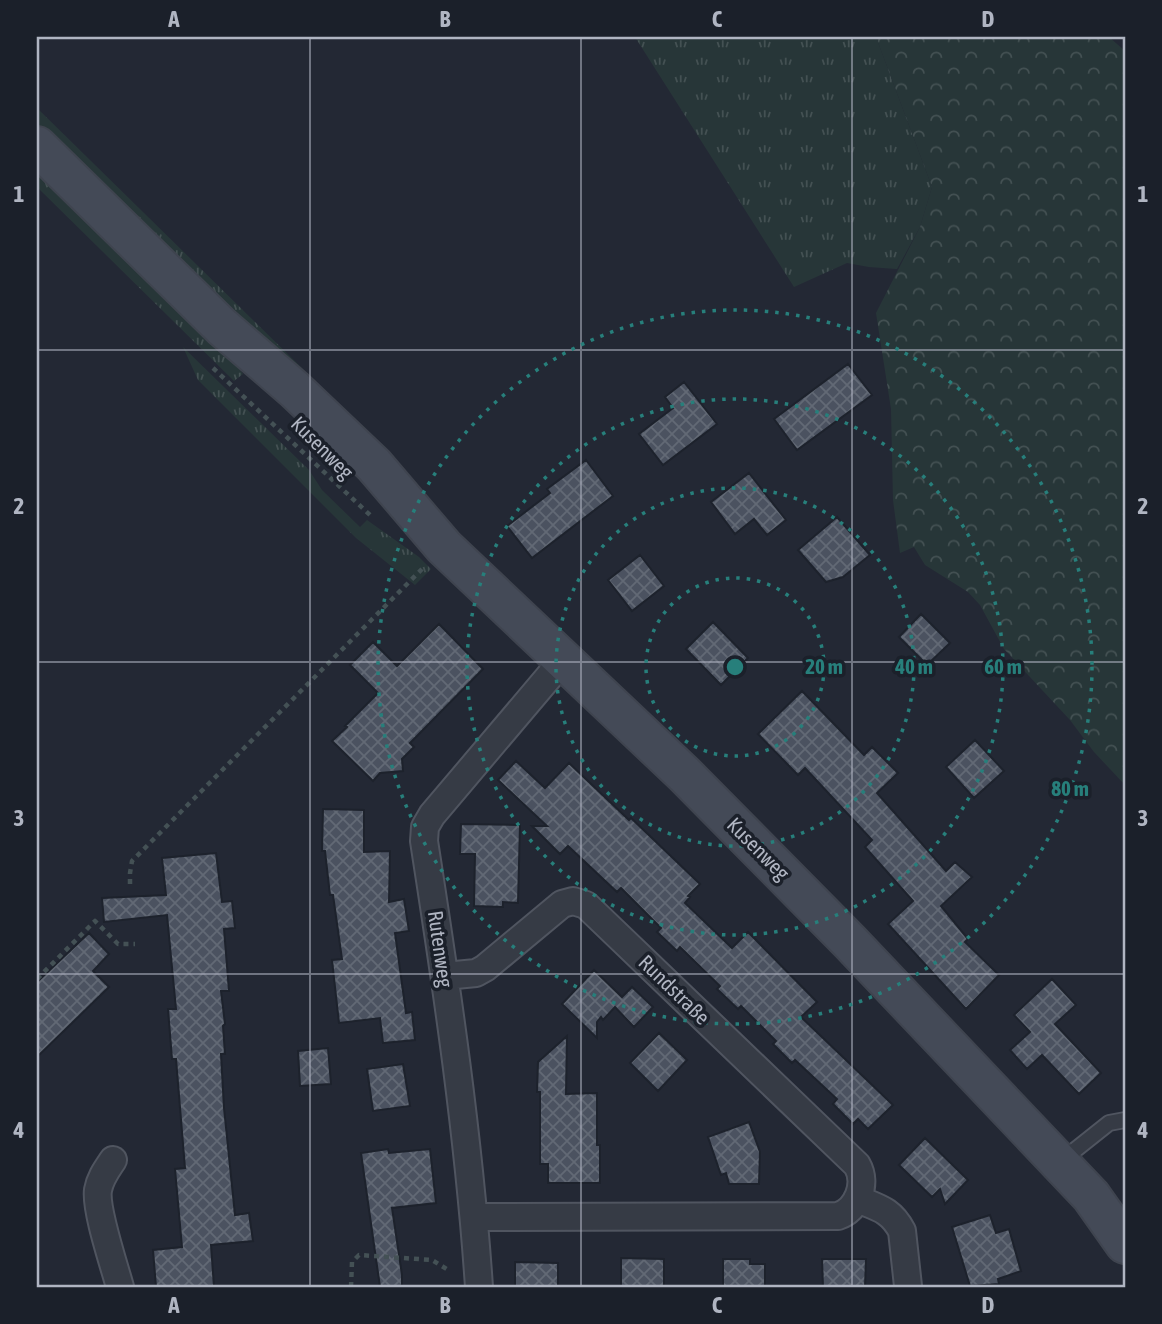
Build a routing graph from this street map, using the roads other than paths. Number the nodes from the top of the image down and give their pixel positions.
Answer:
1 (37, 146) edge
2 (564, 659) junction
3 (445, 976) junction
4 (1125, 1120) edge
5 (113, 1160) dead end
6 (1059, 1163) junction
7 (1091, 1196) junction
8 (858, 1199) junction
9 (474, 1217) junction
10 (1125, 1222) edge
11 (1125, 1244) edge
12 (479, 1280) edge
13 (908, 1286) edge
14 (120, 1287) edge

1 - 2 street, Kusenweg
2 - 3 street, Rutenweg
2 - 6 street, Kusenweg
3 - 8 street, Rundstraße
3 - 9 street, Rutenweg
4 - 6 lane
5 - 14 street
6 - 7 street, Kusenweg
7 - 10 street, Kusenweg
7 - 11 street, Kusenweg
8 - 9 street
8 - 13 street
9 - 12 street, Rutenweg

